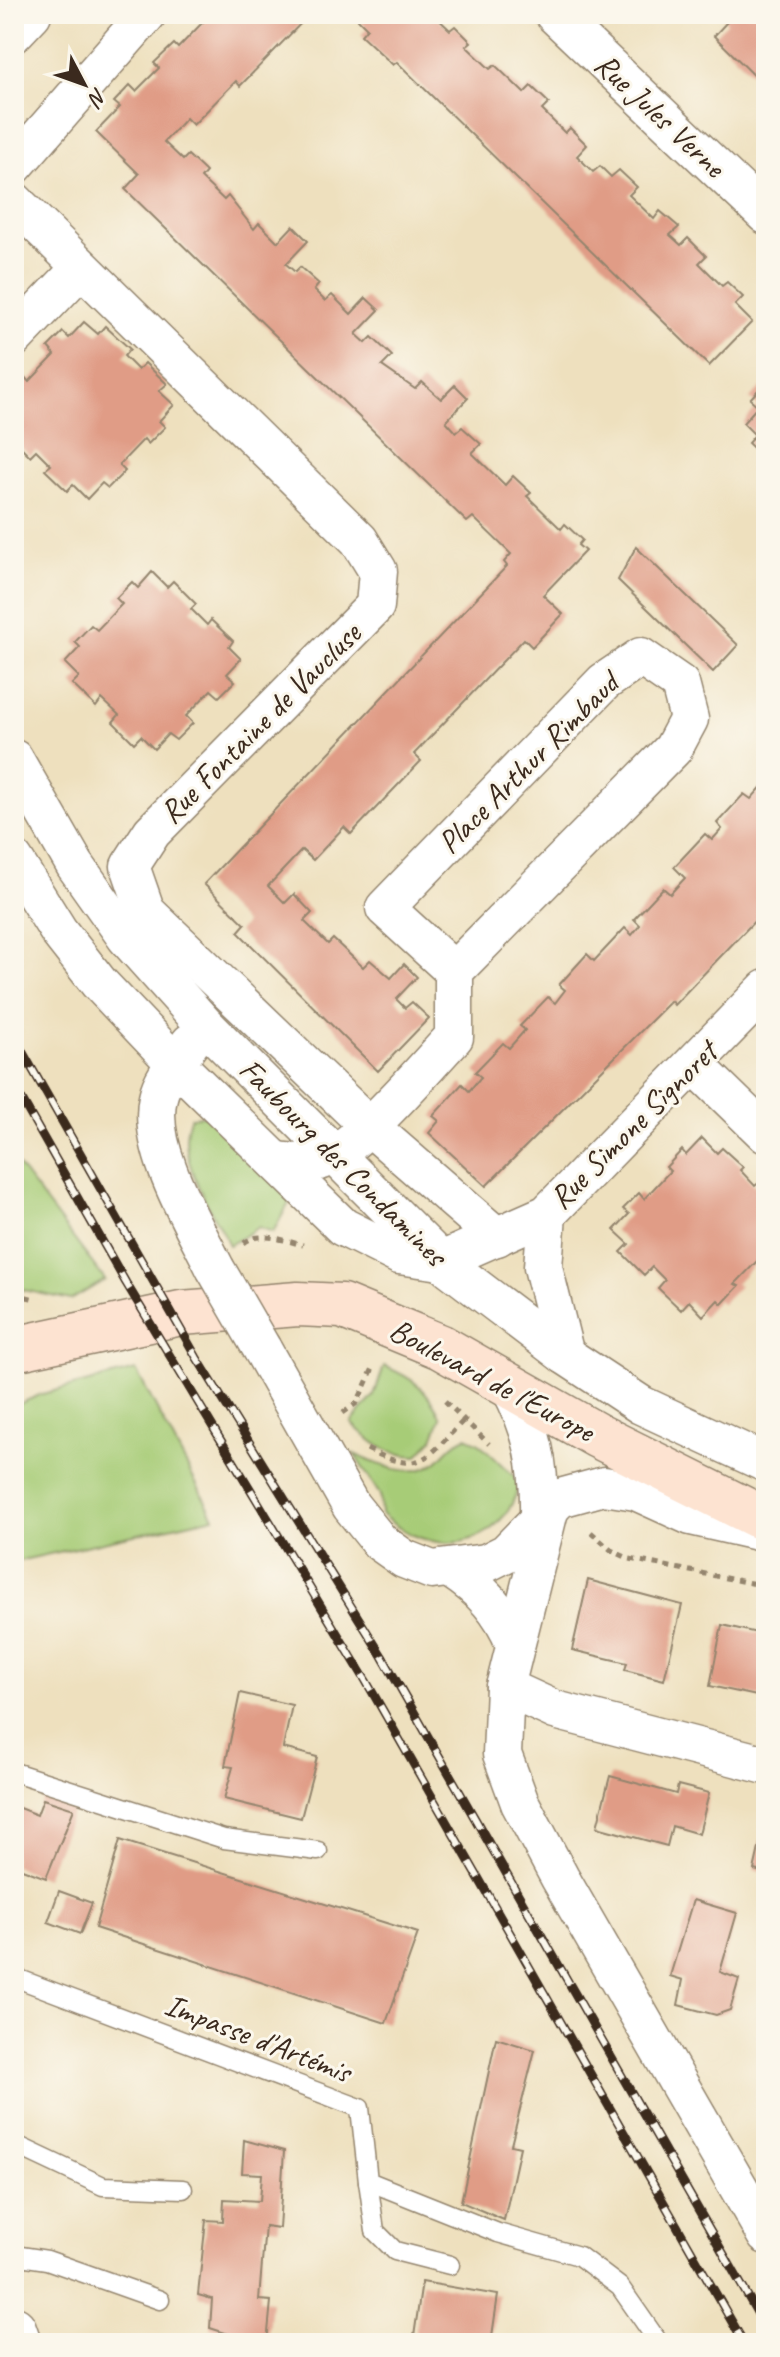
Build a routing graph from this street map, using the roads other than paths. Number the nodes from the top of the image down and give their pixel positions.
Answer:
1 (32, 14) edge
2 (147, 14) edge
3 (561, 16) edge
4 (14, 33) edge
5 (14, 166) edge
6 (14, 201) edge
7 (766, 215) edge
8 (81, 268) junction
9 (14, 338) edge
10 (14, 759) edge
11 (14, 860) edge
12 (454, 971) junction
13 (766, 989) edge
14 (203, 1023) junction
15 (176, 1064) junction
16 (694, 1064) junction
17 (368, 1125) junction
18 (766, 1134) edge
19 (335, 1153) junction
20 (276, 1161) junction
21 (547, 1214) junction
22 (497, 1237) junction
23 (441, 1261) junction
24 (14, 1349) edge
25 (565, 1355) junction
26 (509, 1385) junction
27 (766, 1463) edge
28 (544, 1511) junction
29 (766, 1520) edge
30 (766, 1533) edge
31 (452, 1570) junction
32 (515, 1644) junction
33 (505, 1687) junction
34 (766, 1765) edge
35 (14, 1772) edge
36 (318, 1851) dead end
37 (14, 1977) edge
38 (14, 2144) edge
39 (368, 2181) junction
40 (183, 2189) dead end
41 (766, 2235) edge
42 (14, 2255) edge
43 (450, 2265) dead end
44 (160, 2300) dead end
45 (14, 2329) edge
46 (19, 2343) edge
47 (659, 2343) edge

1 - 4 street
2 - 5 street
3 - 7 street, Rue Jules Verne
6 - 8 street, Rue Fontaine de Vaucluse
8 - 9 street
8 - 17 street, Rue Fontaine de Vaucluse
10 - 14 street, Faubourg des Condamines
11 - 15 street
12 - 12 street, Place Arthur Rimbaud
12 - 17 street
13 - 16 street, Rue Simone Signoret
14 - 15 street
14 - 19 street, Faubourg des Condamines
15 - 20 street
15 - 31 street, bridge
16 - 18 street
16 - 21 street, Rue Simone Signoret
17 - 19 street
17 - 22 street, Rue Fontaine de Vaucluse
19 - 20 street
19 - 23 street, Faubourg des Condamines
20 - 23 street
21 - 22 street, Rue Simone Signoret
21 - 25 street
22 - 23 street, Rue Simone Signoret
23 - 25 street, Faubourg des Condamines
24 - 26 main road, Boulevard de l'Europe
25 - 27 street, Faubourg des Condamines
26 - 28 street
26 - 29 main road, Boulevard de l'Europe
28 - 30 street
28 - 31 street
28 - 32 street
31 - 32 street
32 - 33 street
33 - 34 street
33 - 41 street
35 - 36 lane
37 - 39 lane, Impasse d'Artémis
38 - 40 lane
39 - 43 lane
39 - 47 lane
42 - 44 lane
45 - 46 street

